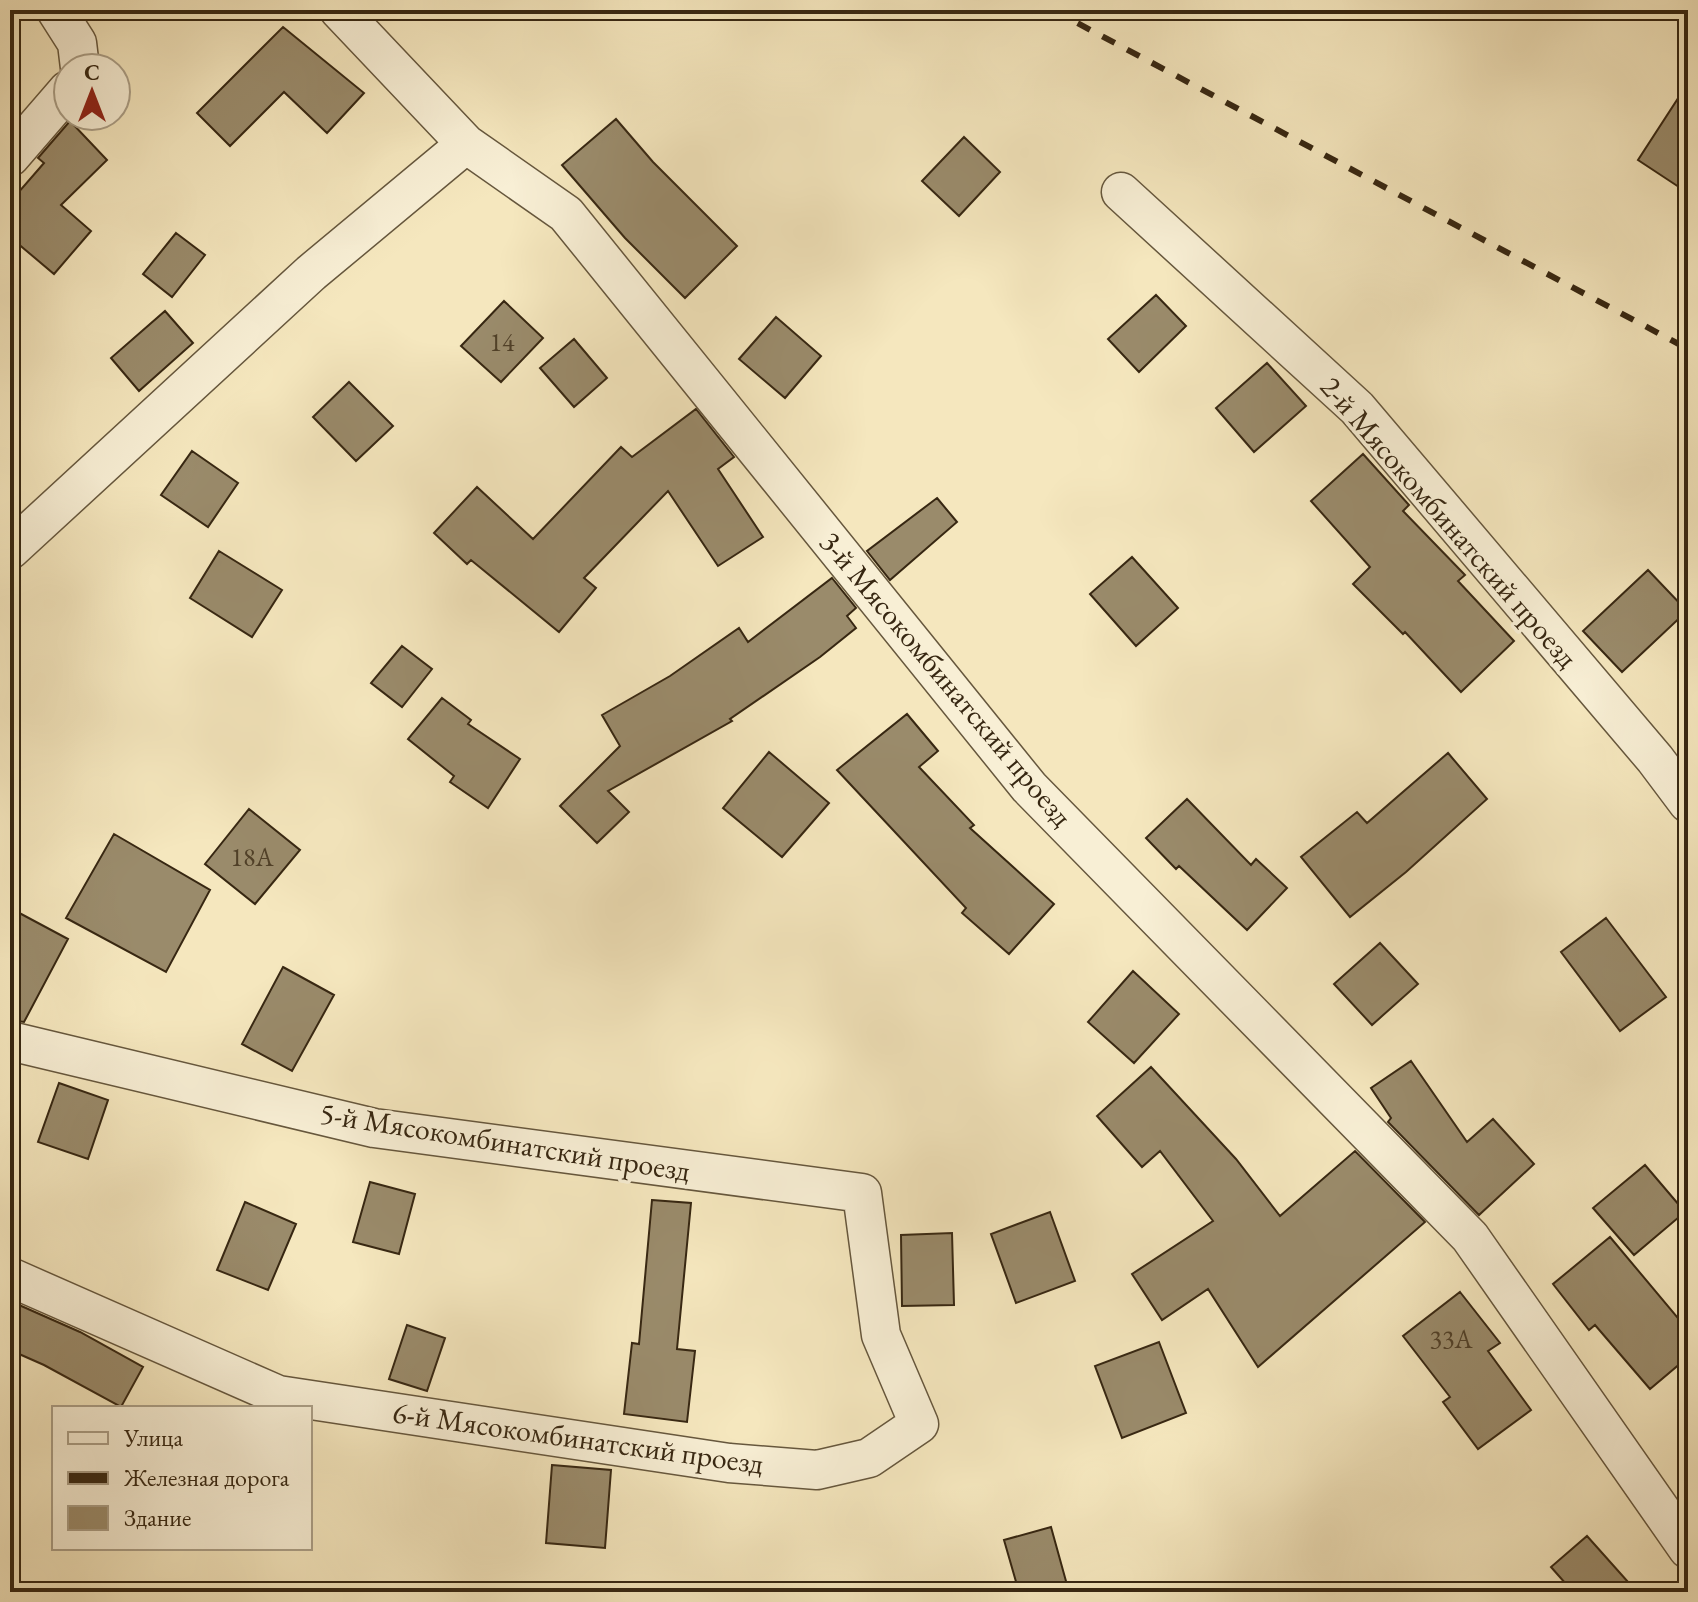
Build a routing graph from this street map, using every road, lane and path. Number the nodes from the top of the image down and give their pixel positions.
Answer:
1 (56, 10) edge
2 (339, 10) edge
3 (78, 52) edge
4 (52, 108) edge
5 (466, 144) junction
6 (10, 157) edge
7 (1121, 192) dead end
8 (10, 550) edge
9 (1688, 803) edge
10 (10, 1041) edge
11 (862, 1193) joint
12 (10, 1277) edge
13 (1688, 1549) edge

1 - 3 street
2 - 5 street, 3-й Мясокомбинатский проезд
4 - 6 street
5 - 8 street
5 - 13 street, 3-й Мясокомбинатский проезд
7 - 9 street, 2-й Мясокомбинатский проезд
10 - 11 street, 5-й Мясокомбинатский проезд
11 - 12 street, 6-й Мясокомбинатский проезд

